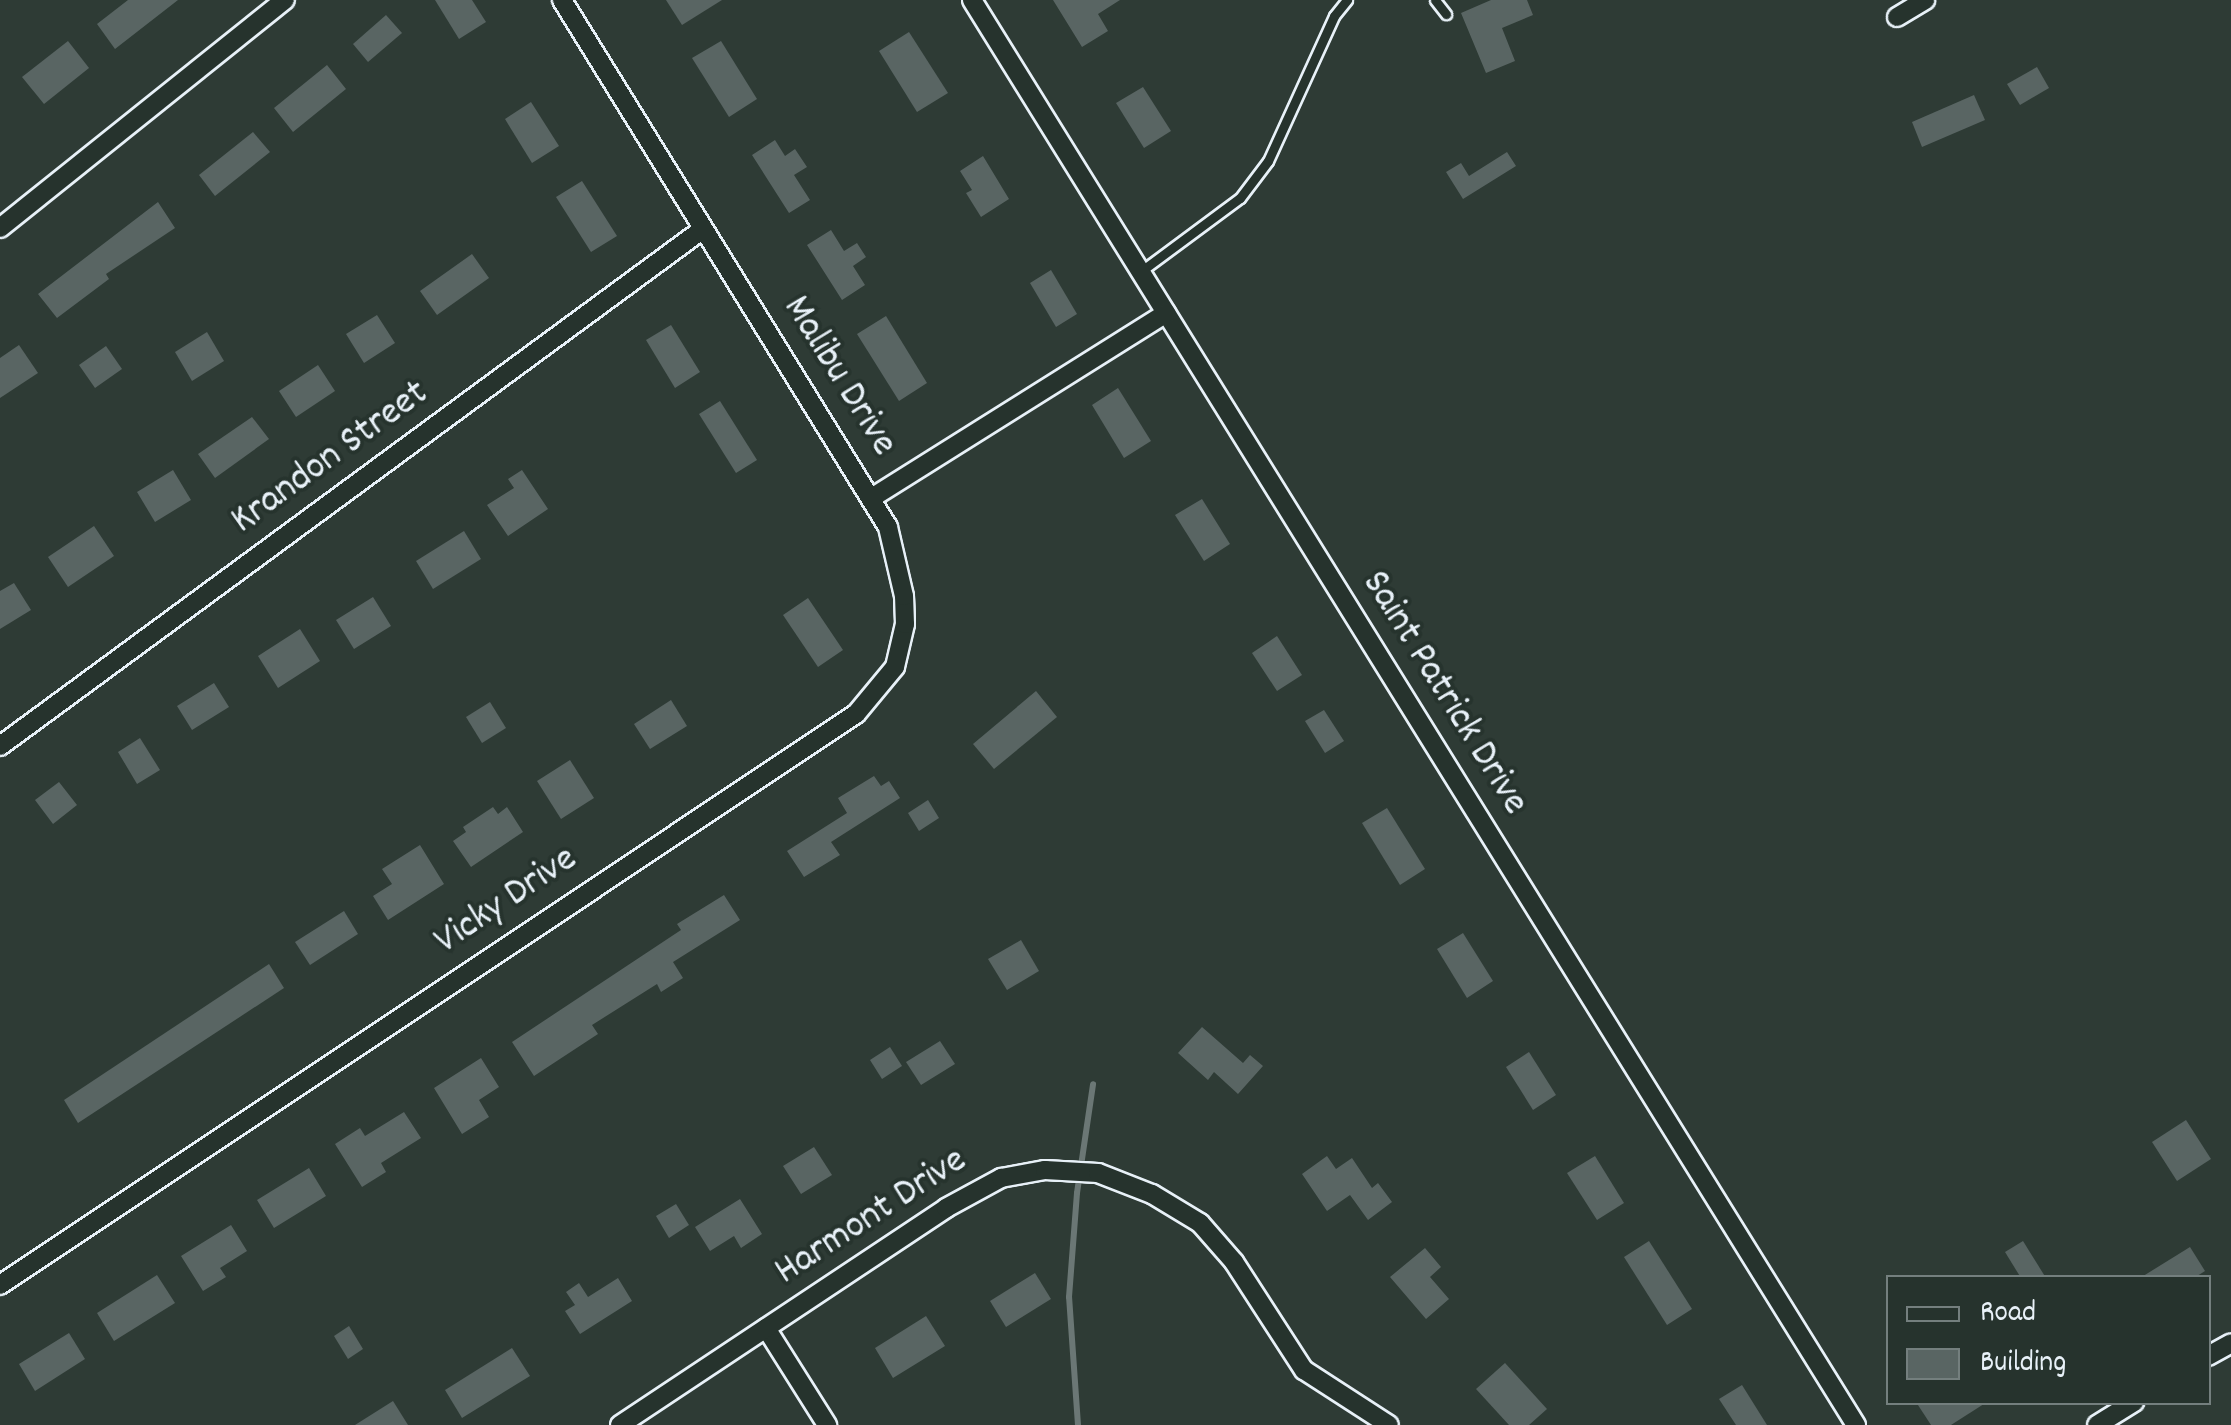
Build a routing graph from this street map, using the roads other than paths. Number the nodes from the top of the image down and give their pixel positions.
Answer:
1 (285, 0) edge
2 (562, 0) edge
3 (972, 0) edge
4 (1347, 0) edge
5 (1435, 0) edge
6 (1925, 0) edge
7 (1446, 14) dead end
8 (1897, 17) dead end
9 (0, 228) edge
10 (703, 229) junction
11 (1140, 272) junction
12 (1166, 313) junction
13 (873, 497) junction
14 (0, 746) edge
15 (0, 1284) edge
16 (766, 1328) junction
17 (2129, 1405) edge
18 (620, 1425) edge
19 (827, 1425) edge
20 (1389, 1425) edge
21 (1856, 1425) edge
22 (2097, 1425) edge

1 - 9 street
2 - 10 street, Malibu Drive
3 - 11 street, Saint Patrick Drive
4 - 11 lane
5 - 7 lane
6 - 8 street
10 - 13 street, Malibu Drive
10 - 14 street, Krandon Street
11 - 12 street, Saint Patrick Drive
12 - 13 street, Malibu Drive
12 - 21 street, Saint Patrick Drive
13 - 15 street, Vicky Drive
16 - 18 street, Harmont Drive
16 - 19 street
16 - 20 street, Harmont Drive
17 - 22 street

